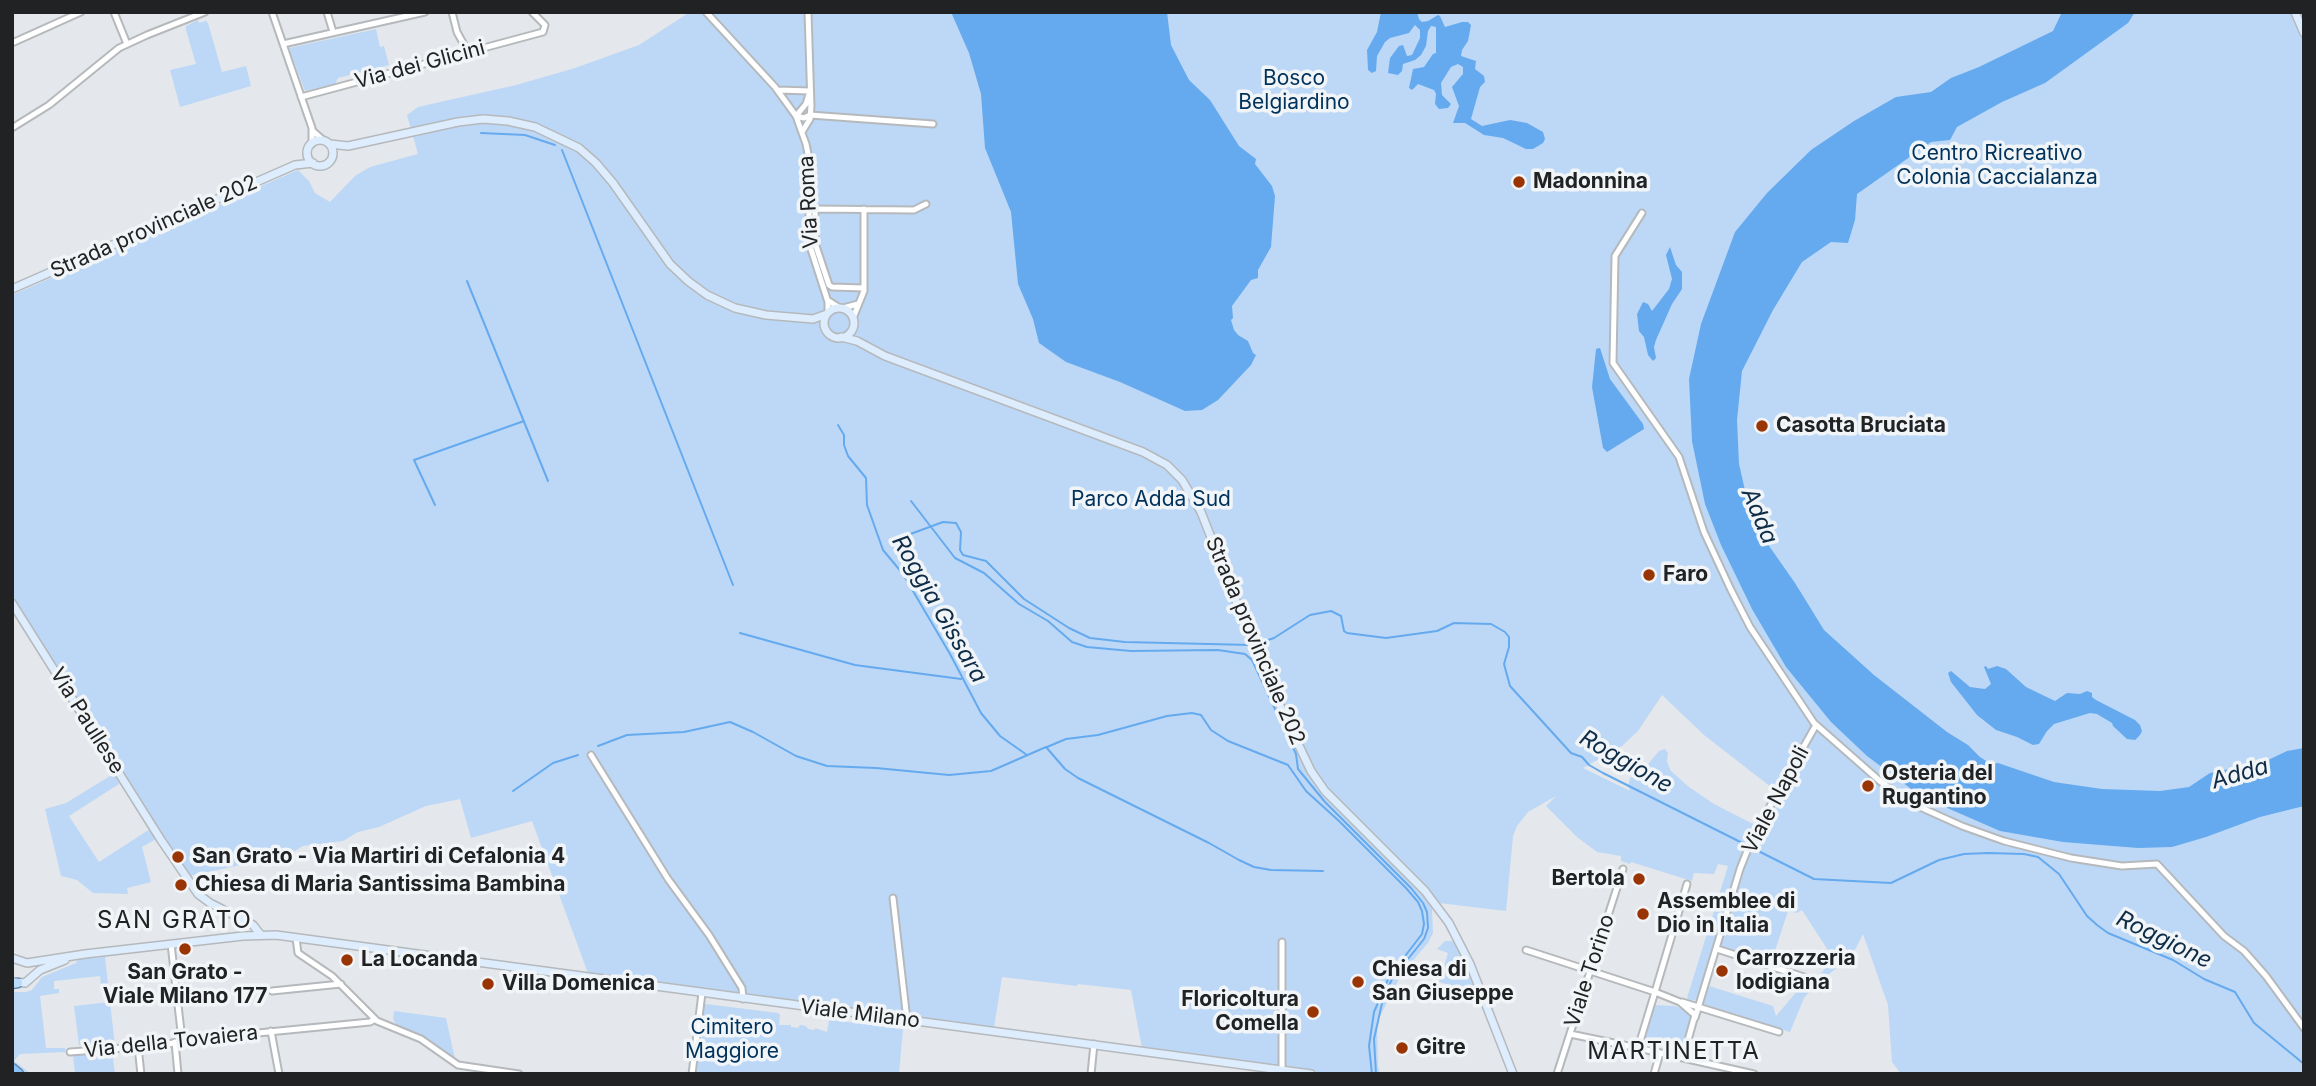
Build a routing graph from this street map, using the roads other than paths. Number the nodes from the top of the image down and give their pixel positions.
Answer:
1 (81, 12) edge
2 (114, 12) edge
3 (205, 12) edge
4 (272, 12) edge
5 (327, 12) edge
6 (425, 12) edge
7 (452, 12) edge
8 (532, 12) edge
9 (706, 12) edge
10 (808, 12) edge
11 (2295, 12) edge
12 (333, 33) junction
13 (2304, 33) edge
14 (12, 43) edge
15 (127, 44) junction
16 (283, 44) junction
17 (468, 52) junction
18 (778, 90) junction
19 (810, 91) junction
20 (301, 97) junction
21 (798, 114) junction
22 (810, 115) junction
23 (933, 124) dead end
24 (12, 128) edge
25 (312, 128) junction
26 (802, 132) junction
27 (326, 142) junction
28 (312, 144) junction
29 (348, 146) junction
30 (308, 154) junction
31 (333, 157) junction
32 (313, 163) junction
33 (295, 165) junction
34 (926, 204) dead end
35 (864, 209) junction
36 (1642, 213) dead end
37 (864, 288) junction
38 (12, 289) edge
39 (827, 299) junction
40 (858, 304) junction
41 (842, 308) junction
42 (828, 313) junction
43 (800, 319) junction
44 (853, 322) junction
45 (827, 331) junction
46 (841, 337) junction
47 (863, 344) junction
48 (12, 603) edge
49 (1816, 725) junction
50 (591, 755) dead end
51 (1623, 869) dead end
52 (1687, 884) dead end
53 (893, 898) dead end
54 (240, 918) junction
55 (260, 934) junction
56 (243, 936) junction
57 (296, 938) junction
58 (1282, 942) dead end
59 (171, 944) junction
60 (1717, 949) junction
61 (1526, 950) dead end
62 (76, 956) junction
63 (17, 962) edge
64 (1591, 972) junction
65 (32, 976) junction
66 (1810, 979) dead end
67 (14, 983) edge
68 (341, 984) junction
69 (272, 991) dead end
70 (1655, 992) junction
71 (702, 993) junction
72 (1702, 997) junction
73 (743, 999) junction
74 (1677, 1001) junction
75 (1690, 1004) junction
76 (1700, 1007) junction
77 (1695, 1018) junction
78 (375, 1019) junction
79 (907, 1020) junction
80 (2304, 1028) edge
81 (271, 1031) junction
82 (1779, 1032) dead end
83 (1570, 1034) junction
84 (182, 1040) junction
85 (175, 1042) junction
86 (1094, 1044) junction
87 (138, 1047) junction
88 (1638, 1048) junction
89 (71, 1052) dead end
90 (1660, 1053) junction
91 (1682, 1058) junction
92 (12, 1069) edge
93 (1282, 1069) junction
94 (18, 1074) edge
95 (141, 1074) edge
96 (178, 1074) edge
97 (279, 1074) edge
98 (519, 1074) edge
99 (692, 1074) edge
100 (1090, 1074) edge
101 (1311, 1074) edge
102 (1513, 1074) edge
103 (1557, 1074) edge
104 (1654, 1074) edge
105 (1754, 1074) edge

1 - 14 street
2 - 15 street
3 - 15 street
4 - 16 street
5 - 12 street
6 - 12 street
7 - 17 street
8 - 17 street, Via dei Glicini
9 - 18 street, Via Roma
10 - 19 street
11 - 13 street
12 - 16 street
15 - 24 street
16 - 20 street
17 - 20 street, Via dei Glicini
18 - 19 street
18 - 21 street, Via Roma
19 - 21 street
19 - 22 street
20 - 25 street
21 - 22 street
21 - 26 street, Via Roma
22 - 23 street
22 - 26 street
25 - 27 street
25 - 28 street
26 - 39 street, Via Roma
27 - 28 street, Strada provinciale 202
27 - 29 street, Strada provinciale 202
27 - 31 street
28 - 30 street, Strada provinciale 202
29 - 31 street, Strada provinciale 202
29 - 43 street, Strada provinciale 202
30 - 32 street
30 - 33 street, Strada provinciale 202
31 - 32 street, Strada provinciale 202
32 - 33 street, Strada provinciale 202
33 - 38 street, Strada provinciale 202
34 - 35 street
35 - 37 street
35 - 37 street
36 - 49 street
37 - 40 street
39 - 41 street
39 - 42 street, Via Roma
40 - 41 street
40 - 44 street
41 - 42 street, Strada provinciale 202
41 - 44 street
42 - 43 street, Strada provinciale 202
42 - 45 street
43 - 45 street, Strada provinciale 202
44 - 46 street
44 - 47 street
45 - 46 street, Strada provinciale 202
46 - 47 street, Strada provinciale 202
47 - 102 street, Strada provinciale 202
48 - 54 street, Via Paullese
49 - 60 street, Viale Napoli
49 - 80 street
50 - 73 street
51 - 64 street, Viale Torino
52 - 70 street
53 - 79 street
54 - 55 street, Via Paullese
54 - 56 street
55 - 56 street, Viale Milano
55 - 57 street, Viale Milano
56 - 59 street, Viale Milano
57 - 68 street
57 - 71 street, Viale Milano
58 - 93 street
59 - 62 street, Viale Milano
59 - 84 street
60 - 66 street
60 - 72 street, Viale Napoli
61 - 64 street
62 - 63 street, Viale Milano
62 - 65 street
63 - 65 street
64 - 70 street
64 - 83 street, Viale Torino
65 - 67 street
68 - 69 street
68 - 78 street
70 - 74 street
70 - 88 street
71 - 73 street, Viale Milano
71 - 99 street
72 - 75 street
72 - 76 street, Viale Napoli
73 - 79 street, Viale Milano
74 - 75 street
74 - 77 street
75 - 76 street
76 - 77 street, Viale Napoli
76 - 82 street
77 - 91 street, Viale Napoli
78 - 81 street, Via della Tovaiera
78 - 98 street
79 - 86 street, Viale Milano
81 - 84 street, Via della Tovaiera
81 - 97 street, Via della Tovaiera
83 - 88 street
83 - 103 street, Viale Torino
84 - 85 street, Via della Tovaiera
85 - 87 street, Via della Tovaiera
85 - 96 street
86 - 93 street, Viale Milano
86 - 100 street
87 - 89 street, Via della Tovaiera
87 - 95 street
88 - 90 street
90 - 91 street
90 - 104 street
91 - 105 street
92 - 94 highway
93 - 101 street, Viale Milano

